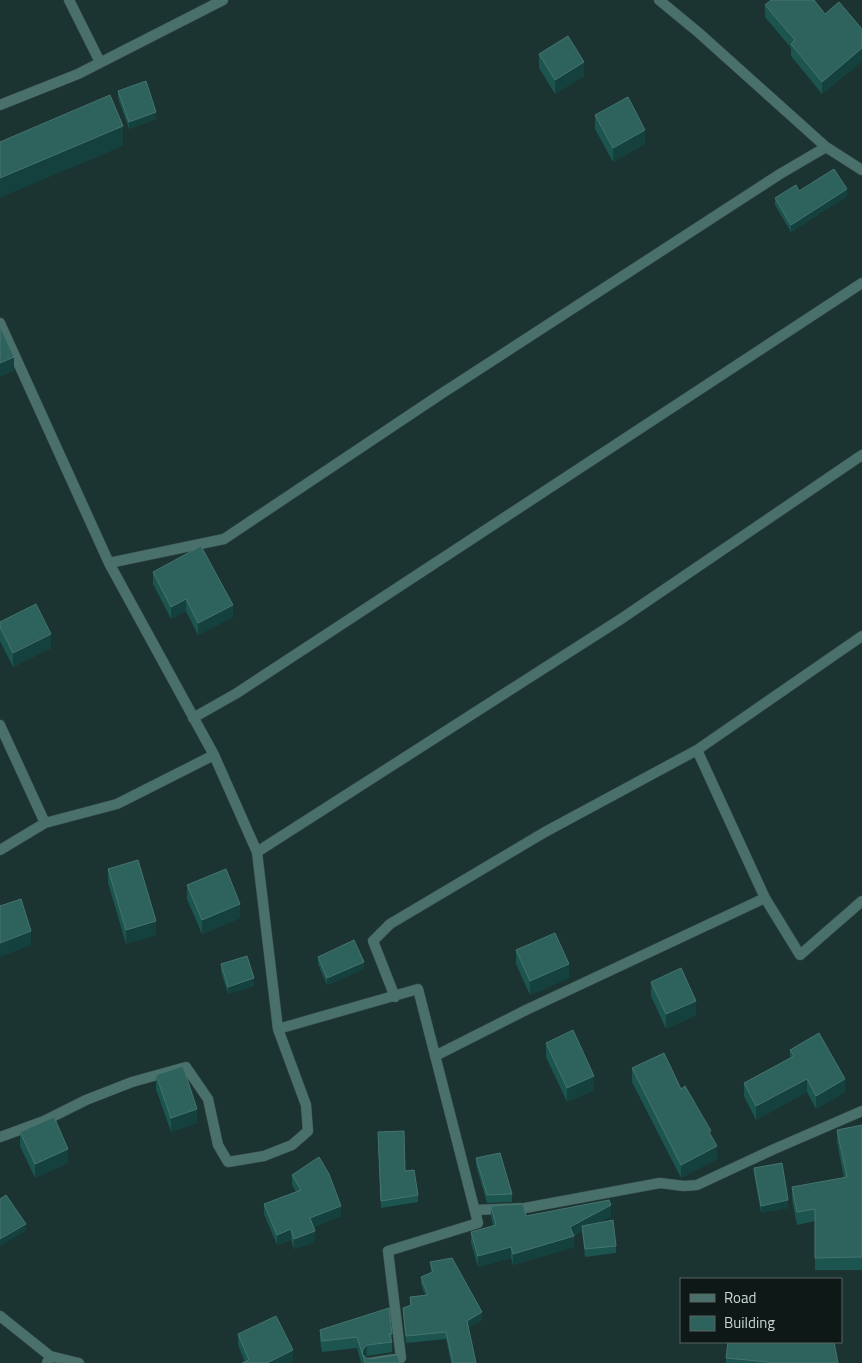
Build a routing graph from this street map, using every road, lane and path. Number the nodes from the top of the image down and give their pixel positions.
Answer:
1 (69, 0) edge
2 (223, 0) edge
3 (658, 0) edge
4 (100, 62) junction
5 (0, 105) edge
6 (826, 147) junction
7 (862, 170) edge
8 (862, 283) edge
9 (0, 323) edge
10 (862, 455) edge
11 (109, 563) junction
12 (862, 636) edge
13 (193, 718) junction
14 (0, 725) edge
15 (697, 750) junction
16 (214, 755) junction
17 (45, 823) junction
18 (0, 850) edge
19 (256, 852) junction
20 (765, 898) junction
21 (862, 902) edge
22 (395, 997) junction
23 (278, 1030) junction
24 (435, 1056) junction
25 (862, 1112) edge
26 (0, 1137) edge
27 (475, 1210) junction
28 (0, 1316) edge
29 (48, 1359) edge
30 (79, 1363) edge
31 (369, 1363) edge

1 - 4 street
2 - 4 street
3 - 6 street
4 - 5 street
6 - 7 street
6 - 11 street
8 - 13 street
9 - 11 street
10 - 19 street
11 - 13 street
12 - 15 street
13 - 16 street
14 - 17 street
15 - 20 street
15 - 22 street
16 - 17 street
16 - 19 street
17 - 18 street
19 - 23 street
20 - 21 street
20 - 24 street
22 - 23 street
22 - 24 street
23 - 26 street
24 - 27 street
25 - 27 street
27 - 31 street
28 - 29 street
29 - 30 street

